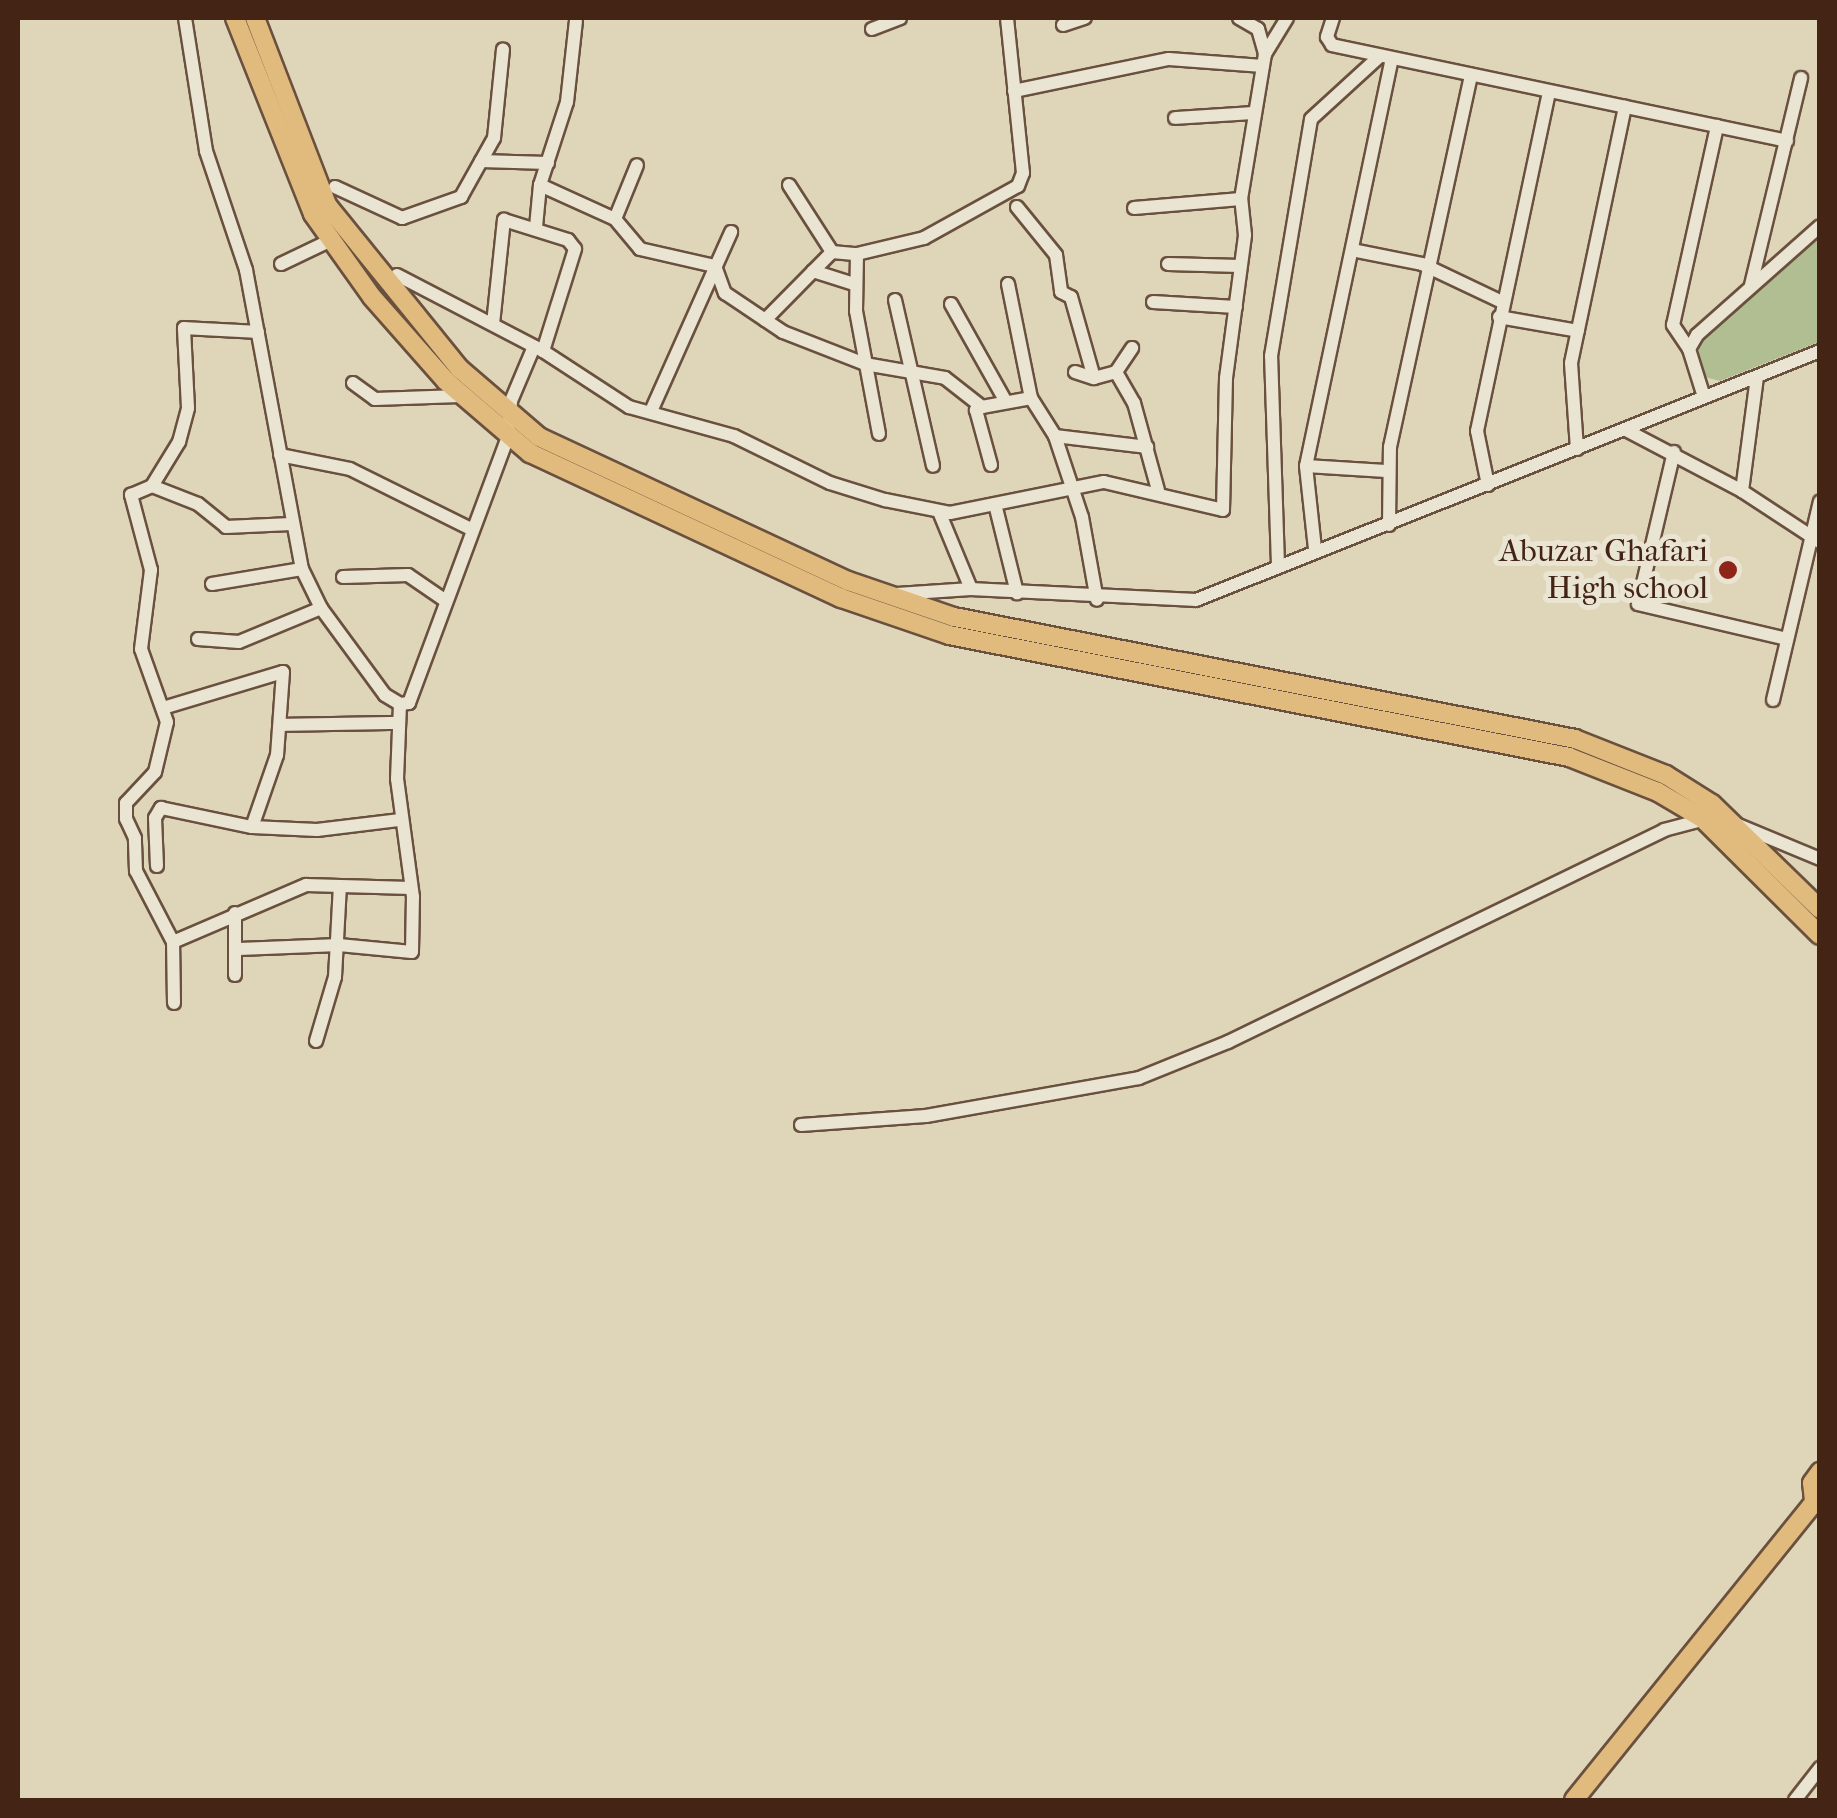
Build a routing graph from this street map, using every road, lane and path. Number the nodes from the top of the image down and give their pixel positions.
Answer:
1 (186, 18) edge
2 (236, 18) edge
3 (254, 18) edge
4 (900, 18) edge
5 (1008, 18) edge
6 (1085, 18) edge
7 (1239, 18) edge
8 (1287, 18) edge
9 (1333, 18) edge
10 (576, 21) dead end
11 (1064, 25) dead end
12 (872, 29) dead end
13 (503, 50) dead end
14 (1386, 58) junction
15 (1264, 60) junction
16 (1471, 74) junction
17 (1800, 78) dead end
18 (1014, 91) junction
19 (1549, 92) junction
20 (1625, 108) junction
21 (1255, 113) junction
22 (1175, 118) dead end
23 (1717, 126) junction
24 (1787, 141) junction
25 (481, 160) junction
26 (548, 163) junction
27 (636, 165) dead end
28 (540, 185) junction
29 (788, 185) dead end
30 (335, 187) dead end
31 (1241, 199) junction
32 (1017, 207) dead end
33 (1134, 208) dead end
34 (614, 219) junction
35 (1820, 226) edge
36 (536, 227) junction
37 (730, 232) dead end
38 (331, 240) junction
39 (1352, 250) junction
40 (832, 252) junction
41 (856, 254) junction
42 (281, 264) dead end
43 (1168, 264) dead end
44 (715, 266) junction
45 (1240, 266) junction
46 (1430, 267) junction
47 (814, 271) junction
48 (397, 276) dead end
49 (854, 284) junction
50 (1008, 284) dead end
51 (1750, 288) junction
52 (895, 300) dead end
53 (1153, 302) dead end
54 (1502, 302) junction
55 (951, 304) dead end
56 (1236, 306) junction
57 (1500, 317) junction
58 (765, 320) junction
59 (493, 324) junction
60 (1578, 331) junction
61 (258, 332) junction
62 (1132, 348) dead end
63 (1689, 348) junction
64 (538, 350) junction
65 (1820, 352) edge
66 (865, 364) junction
67 (912, 370) junction
68 (1075, 372) dead end
69 (1116, 372) junction
70 (1756, 377) junction
71 (1094, 378) junction
72 (353, 383) dead end
73 (460, 396) junction
74 (1030, 398) junction
75 (1704, 398) junction
76 (1006, 402) junction
77 (982, 407) junction
78 (652, 409) junction
79 (509, 418) junction
80 (1626, 430) junction
81 (879, 434) dead end
82 (1055, 436) junction
83 (508, 440) junction
84 (1147, 447) junction
85 (1578, 449) junction
86 (1674, 452) junction
87 (280, 455) junction
88 (991, 464) dead end
89 (932, 466) dead end
90 (1306, 466) junction
91 (1386, 471) junction
92 (1488, 484) junction
93 (152, 486) junction
94 (1072, 488) junction
95 (1158, 490) junction
96 (1742, 491) junction
97 (1820, 501) edge
98 (996, 504) junction
99 (940, 514) junction
100 (291, 524) junction
101 (1390, 525) junction
102 (473, 530) junction
103 (1816, 541) edge
104 (1315, 550) junction
105 (1278, 565) junction
106 (302, 569) junction
107 (343, 577) dead end
108 (212, 584) dead end
109 (971, 590) junction
110 (1017, 593) junction
111 (890, 594) junction
112 (1097, 600) junction
113 (446, 601) junction
114 (321, 608) junction
115 (1788, 639) junction
116 (198, 640) dead end
117 (1773, 700) dead end
118 (405, 704) junction
119 (162, 708) junction
120 (398, 723) junction
121 (281, 725) junction
122 (1702, 818) junction
123 (400, 820) junction
124 (1739, 825) junction
125 (252, 827) junction
126 (1820, 859) edge
127 (157, 866) dead end
128 (340, 886) junction
129 (411, 888) junction
130 (1820, 908) edge
131 (235, 914) junction
132 (1820, 935) edge
133 (173, 942) junction
134 (340, 945) junction
135 (239, 949) junction
136 (235, 975) dead end
137 (174, 1003) dead end
138 (316, 1040) dead end
139 (801, 1125) dead end
140 (1820, 1472) edge
141 (1817, 1498) edge
142 (1820, 1768) edge
143 (1574, 1800) edge
144 (1795, 1800) edge

1 - 61 street
2 - 38 main road
3 - 79 main road
4 - 12 street
5 - 18 street
6 - 11 street
7 - 15 street
8 - 15 street
9 - 14 street
10 - 26 street
13 - 25 street
14 - 16 street
14 - 39 street
14 - 105 street
15 - 18 street
15 - 21 street
16 - 19 street
16 - 46 street
17 - 24 street
18 - 41 street
19 - 20 street
19 - 54 street
20 - 23 street
20 - 60 street
21 - 22 street
21 - 31 street
23 - 24 street
23 - 63 street
24 - 51 street
25 - 26 street
25 - 30 street
26 - 28 street
27 - 34 street
28 - 34 street
28 - 36 street
29 - 40 street
31 - 33 street
31 - 45 street
32 - 71 street
34 - 44 street
35 - 51 street
36 - 59 street
36 - 64 street
37 - 44 street
38 - 42 street
38 - 73 main road
39 - 46 street
39 - 90 street
40 - 41 street
40 - 47 street
41 - 49 street
43 - 45 street
44 - 58 street
44 - 78 street
45 - 56 street
46 - 54 street
46 - 91 street
47 - 49 street
47 - 58 street
48 - 59 street
49 - 66 street
50 - 74 street
51 - 63 street
52 - 67 street
53 - 56 street
54 - 57 street
55 - 76 street
56 - 95 street
57 - 60 street
57 - 92 street
58 - 66 street
59 - 64 street
60 - 85 street
61 - 87 street
61 - 93 street
62 - 69 street
63 - 75 street
64 - 78 street
64 - 79 street
65 - 70 street
66 - 67 street
66 - 81 street
67 - 77 street
67 - 89 street
68 - 71 street
69 - 71 street
69 - 84 street
70 - 75 street
70 - 96 street
72 - 73 street
73 - 83 main road
74 - 76 street
74 - 82 street
75 - 80 street
76 - 77 street
77 - 88 street
78 - 99 street
79 - 83 street
79 - 111 main road
80 - 85 street
80 - 86 street
82 - 84 street
82 - 94 street
83 - 102 street
83 - 122 main road
84 - 95 street
85 - 92 street
86 - 96 street
86 - 115 street
87 - 100 street
87 - 102 street
90 - 91 street
90 - 104 street
91 - 101 street
92 - 101 street
93 - 100 street
93 - 119 street
94 - 95 street
94 - 98 street
94 - 112 street
96 - 103 street
97 - 103 street
98 - 99 street
98 - 110 street
99 - 109 street
100 - 106 street
101 - 104 street
102 - 113 street
103 - 115 street
104 - 105 street
105 - 112 street
106 - 108 street
106 - 114 street
107 - 113 street
109 - 110 street
109 - 111 street
110 - 112 street
111 - 124 main road
113 - 118 street
114 - 116 street
114 - 118 street
115 - 117 street
118 - 120 street
119 - 121 street
119 - 133 street
120 - 121 street
120 - 123 street
121 - 125 street
122 - 124 street
122 - 132 main road
122 - 139 street
123 - 125 street
123 - 129 street
124 - 126 street
124 - 130 main road
125 - 127 street
128 - 129 street
128 - 131 street
128 - 134 street
129 - 134 street
131 - 133 street
131 - 135 street
133 - 137 street
134 - 135 street
134 - 138 street
135 - 136 street
140 - 141 main road
141 - 143 main road
142 - 144 street

